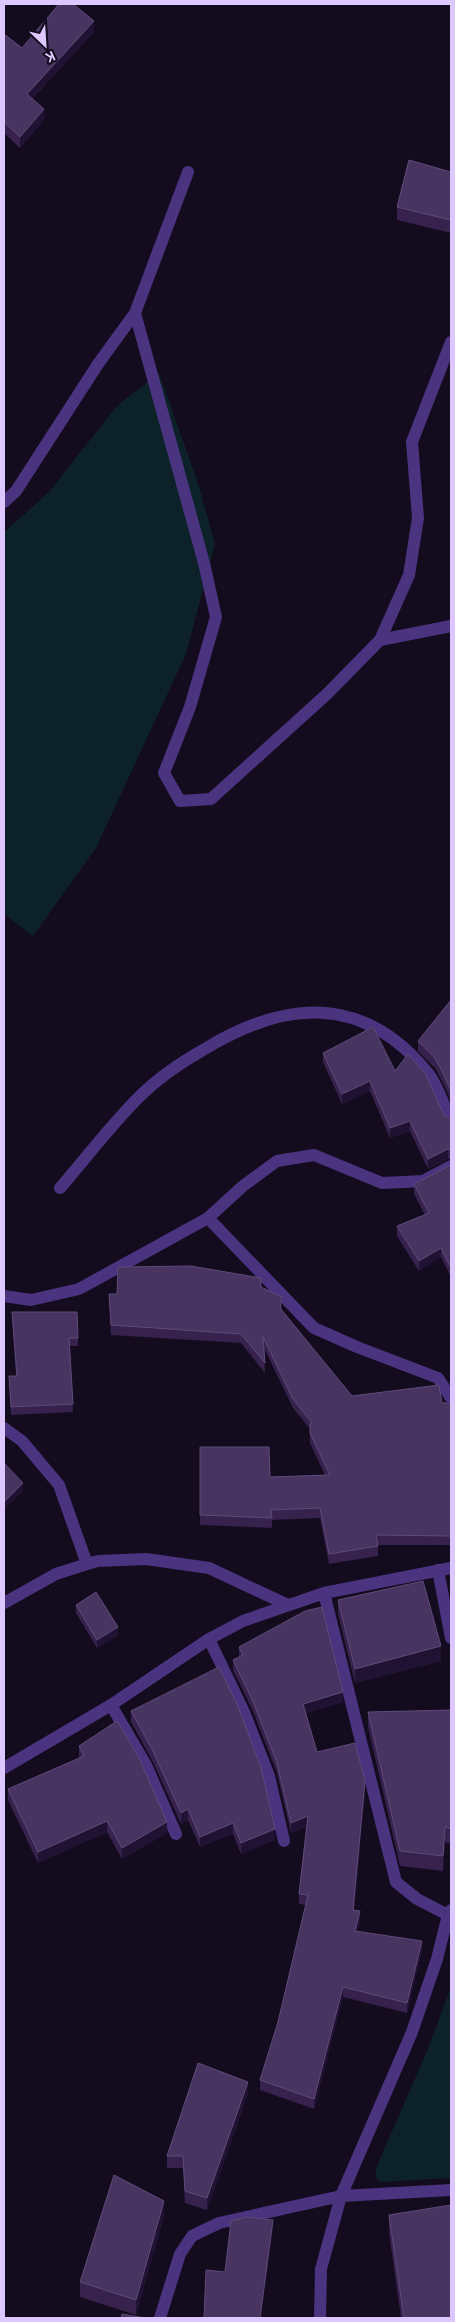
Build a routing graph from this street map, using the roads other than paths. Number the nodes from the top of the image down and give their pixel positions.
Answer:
1 (188, 172) dead end
2 (135, 313) junction
3 (451, 342) edge
4 (4, 502) edge
5 (451, 626) edge
6 (380, 640) junction
7 (451, 1121) edge
8 (451, 1166) edge
9 (60, 1188) dead end
10 (208, 1218) junction
11 (4, 1296) edge
12 (451, 1398) edge
13 (4, 1428) edge
14 (87, 1564) junction
15 (445, 1569) edge
16 (324, 1593) junction
17 (4, 1602) edge
18 (288, 1605) junction
19 (451, 1638) edge
20 (210, 1639) junction
21 (111, 1705) junction
22 (4, 1768) edge
23 (176, 1834) dead end
24 (284, 1841) dead end
25 (449, 1913) edge
26 (451, 2190) edge
27 (341, 2196) junction
28 (160, 2318) edge
29 (320, 2318) edge

1 - 2 street
2 - 4 street
2 - 6 street
3 - 6 street
5 - 6 street
7 - 9 street
8 - 10 street
10 - 11 street
10 - 12 street
13 - 14 street
14 - 17 street
14 - 18 street
15 - 16 street
15 - 19 street
16 - 18 street
16 - 25 street
18 - 20 street
20 - 21 street
20 - 24 street
21 - 22 street
21 - 23 street
25 - 27 street
26 - 27 street
27 - 28 street
27 - 29 street

